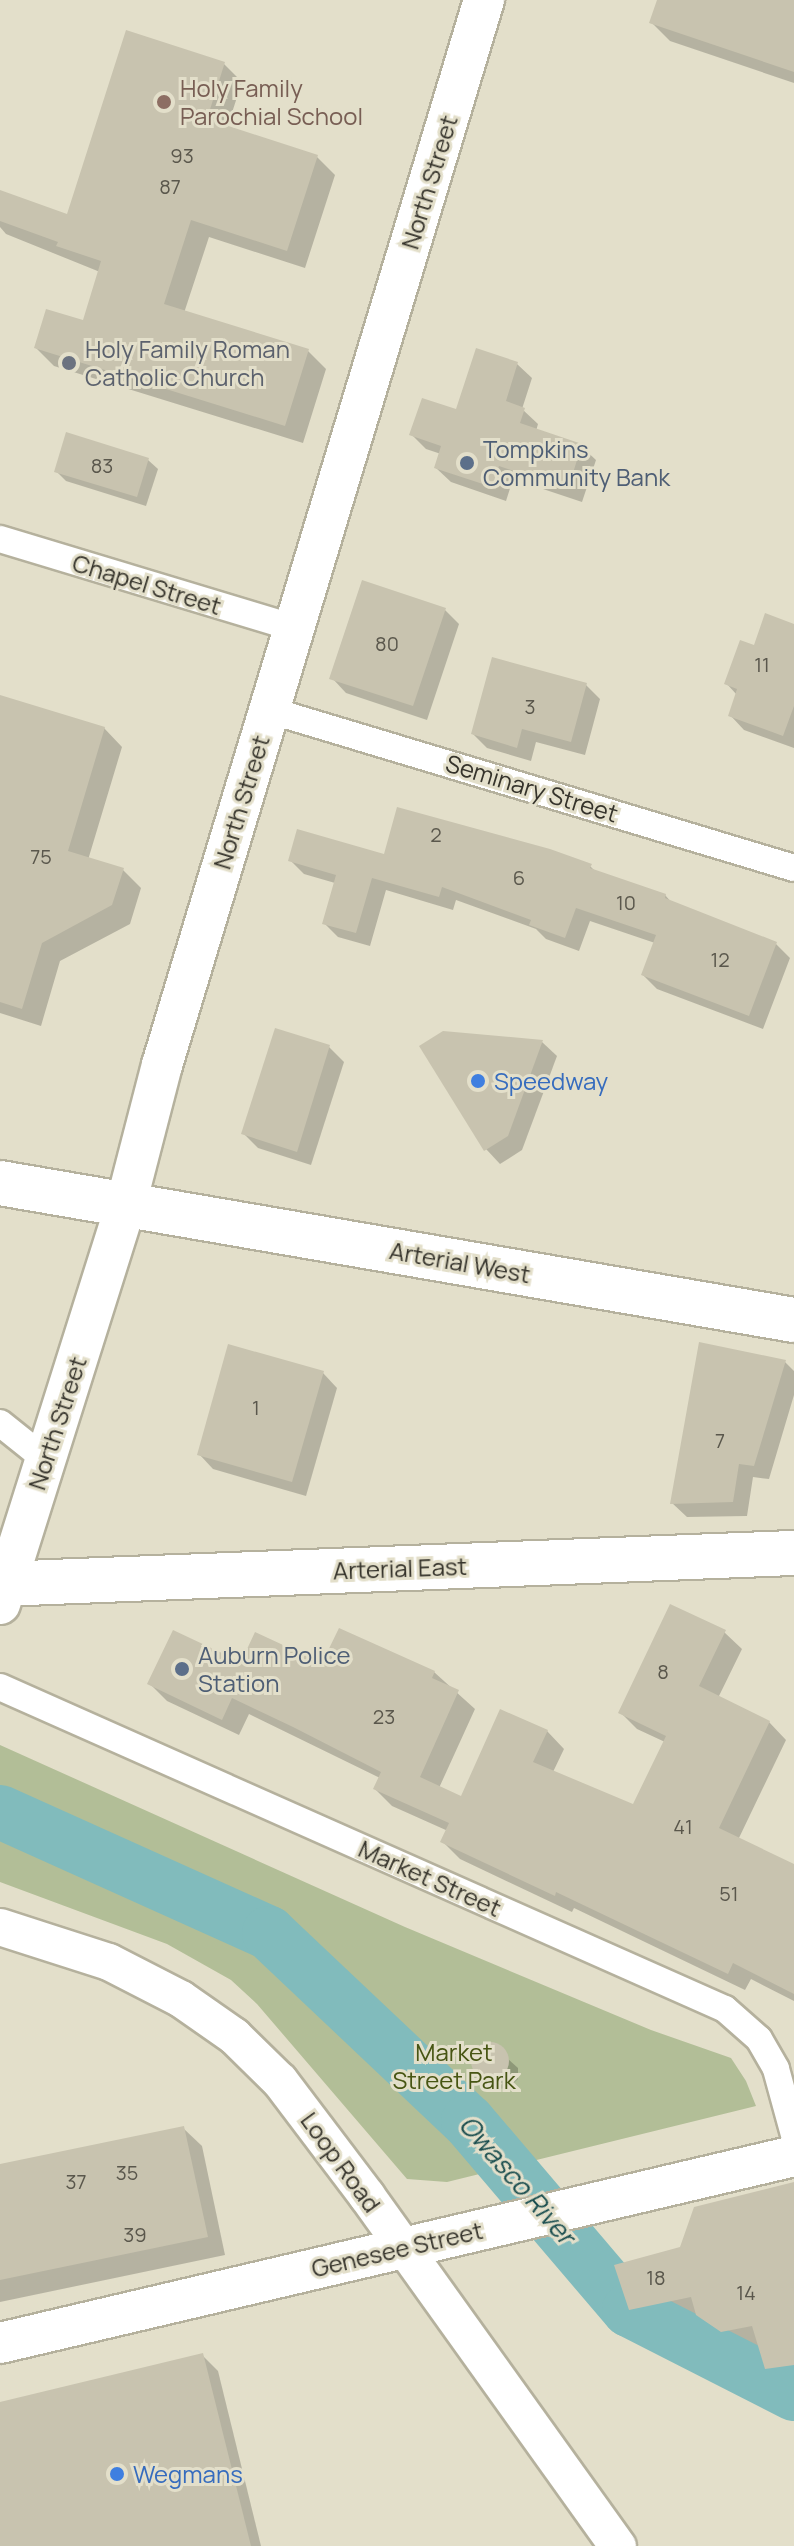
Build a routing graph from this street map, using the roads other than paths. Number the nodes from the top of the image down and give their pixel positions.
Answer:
1 (484, 0) edge
2 (0, 539) edge
3 (294, 628) junction
4 (269, 710) junction
5 (794, 868) edge
6 (0, 1183) edge
7 (126, 1204) junction
8 (794, 1320) edge
9 (0, 1423) edge
10 (45, 1459) junction
11 (794, 1553) edge
12 (2, 1591) edge
13 (0, 1687) edge
14 (0, 1927) edge
15 (794, 2135) edge
16 (794, 2156) edge
17 (403, 2246) junction
18 (0, 2343) edge
19 (618, 2546) edge

1 - 3 main road, North Street
2 - 3 street, Chapel Street
3 - 4 main road, North Street
4 - 5 street, Seminary Street
4 - 7 main road, North Street
6 - 7 highway, Arterial West
7 - 8 highway, Arterial West
7 - 10 main road, North Street
9 - 10 street
10 - 12 main road, North Street
11 - 12 highway, Arterial East
13 - 15 street, Market Street
14 - 17 street, Loop Road
16 - 17 main road, Genesee Street
17 - 18 main road, Genesee Street
17 - 19 street, Loop Road

